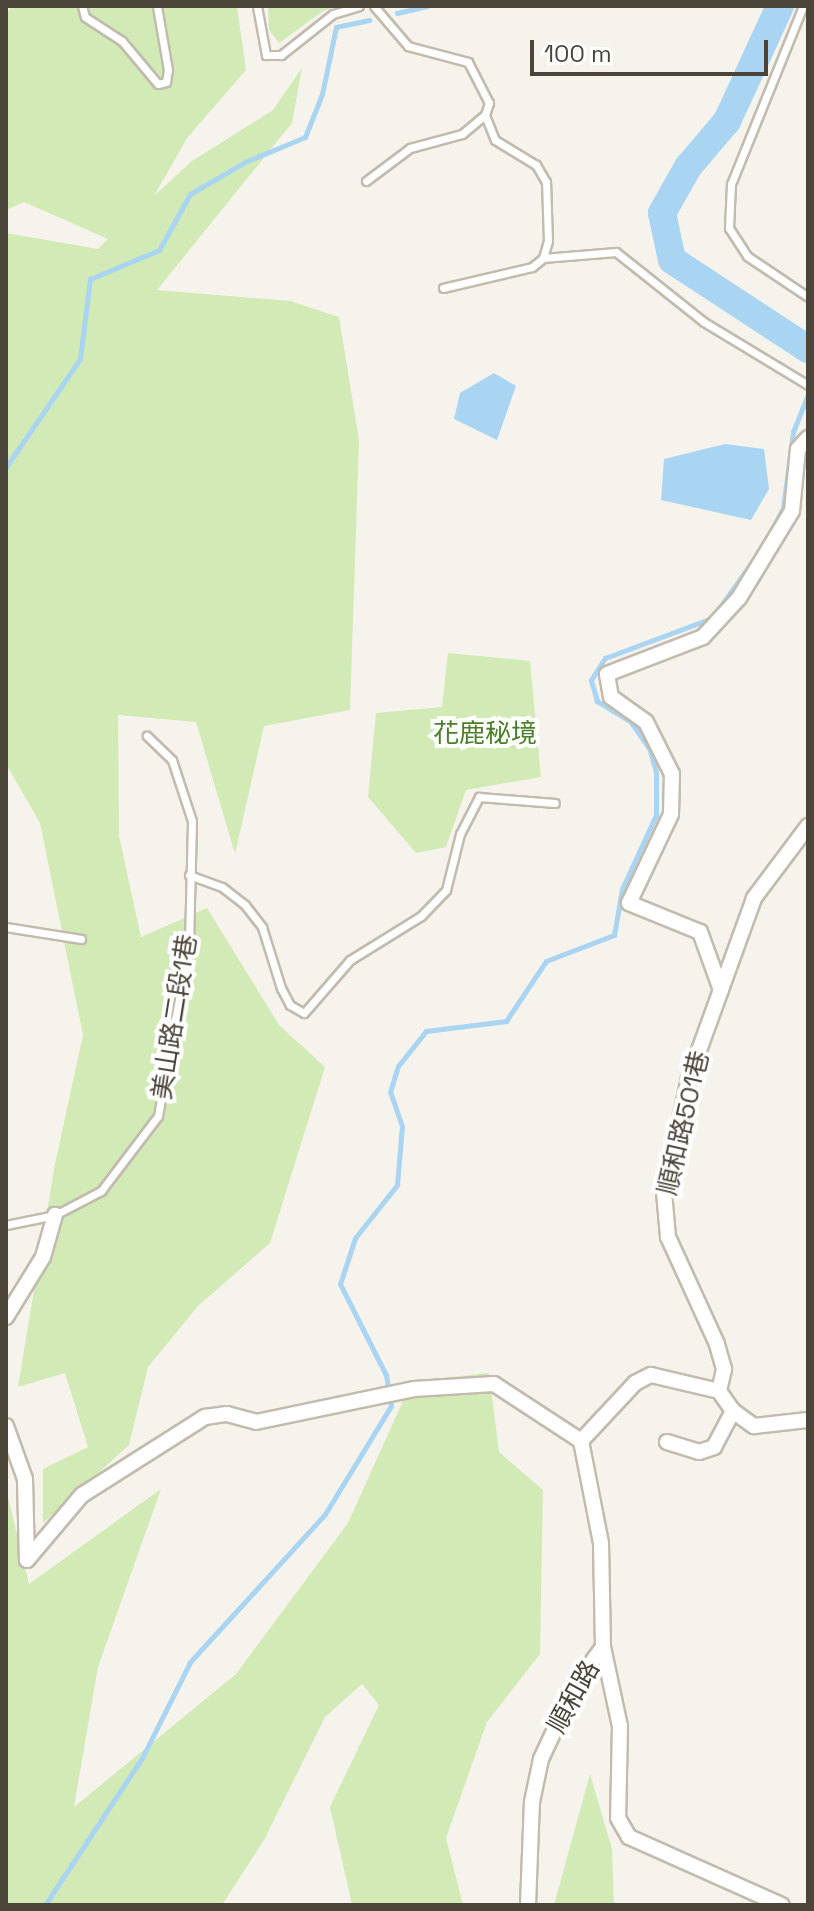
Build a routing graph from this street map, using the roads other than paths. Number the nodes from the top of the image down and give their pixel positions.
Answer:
1 (82, 6) edge
2 (157, 6) edge
3 (257, 6) edge
4 (359, 6) edge
5 (374, 6) edge
6 (803, 6) edge
7 (485, 115) junction
8 (366, 181) dead end
9 (543, 258) junction
10 (443, 288) dead end
11 (808, 297) edge
12 (808, 385) edge
13 (808, 438) edge
14 (147, 736) dead end
15 (555, 803) dead end
16 (808, 826) edge
17 (189, 875) junction
18 (6, 927) edge
19 (81, 939) dead end
20 (721, 990) junction
21 (55, 1215) junction
22 (6, 1225) edge
23 (6, 1317) edge
24 (719, 1391) junction
25 (733, 1411) junction
26 (808, 1420) edge
27 (6, 1426) edge
28 (581, 1441) junction
29 (667, 1442) dead end
30 (603, 1647) junction
31 (528, 1905) edge
32 (782, 1905) edge

1 - 2 lane
3 - 4 lane
5 - 7 lane
6 - 11 lane
7 - 8 lane
7 - 9 lane
9 - 10 lane
9 - 12 lane
13 - 20 street
14 - 17 lane, 美山路二段1巷
15 - 17 lane
16 - 20 street, 順和路501巷
17 - 21 lane, 美山路二段1巷
18 - 19 lane
20 - 24 street, 順和路501巷
21 - 22 lane, 美山路二段1巷
21 - 23 street
24 - 25 street
24 - 28 street
25 - 26 street
25 - 29 street
27 - 28 street
28 - 30 street, 順和路
30 - 31 street, 順和路
30 - 32 street

